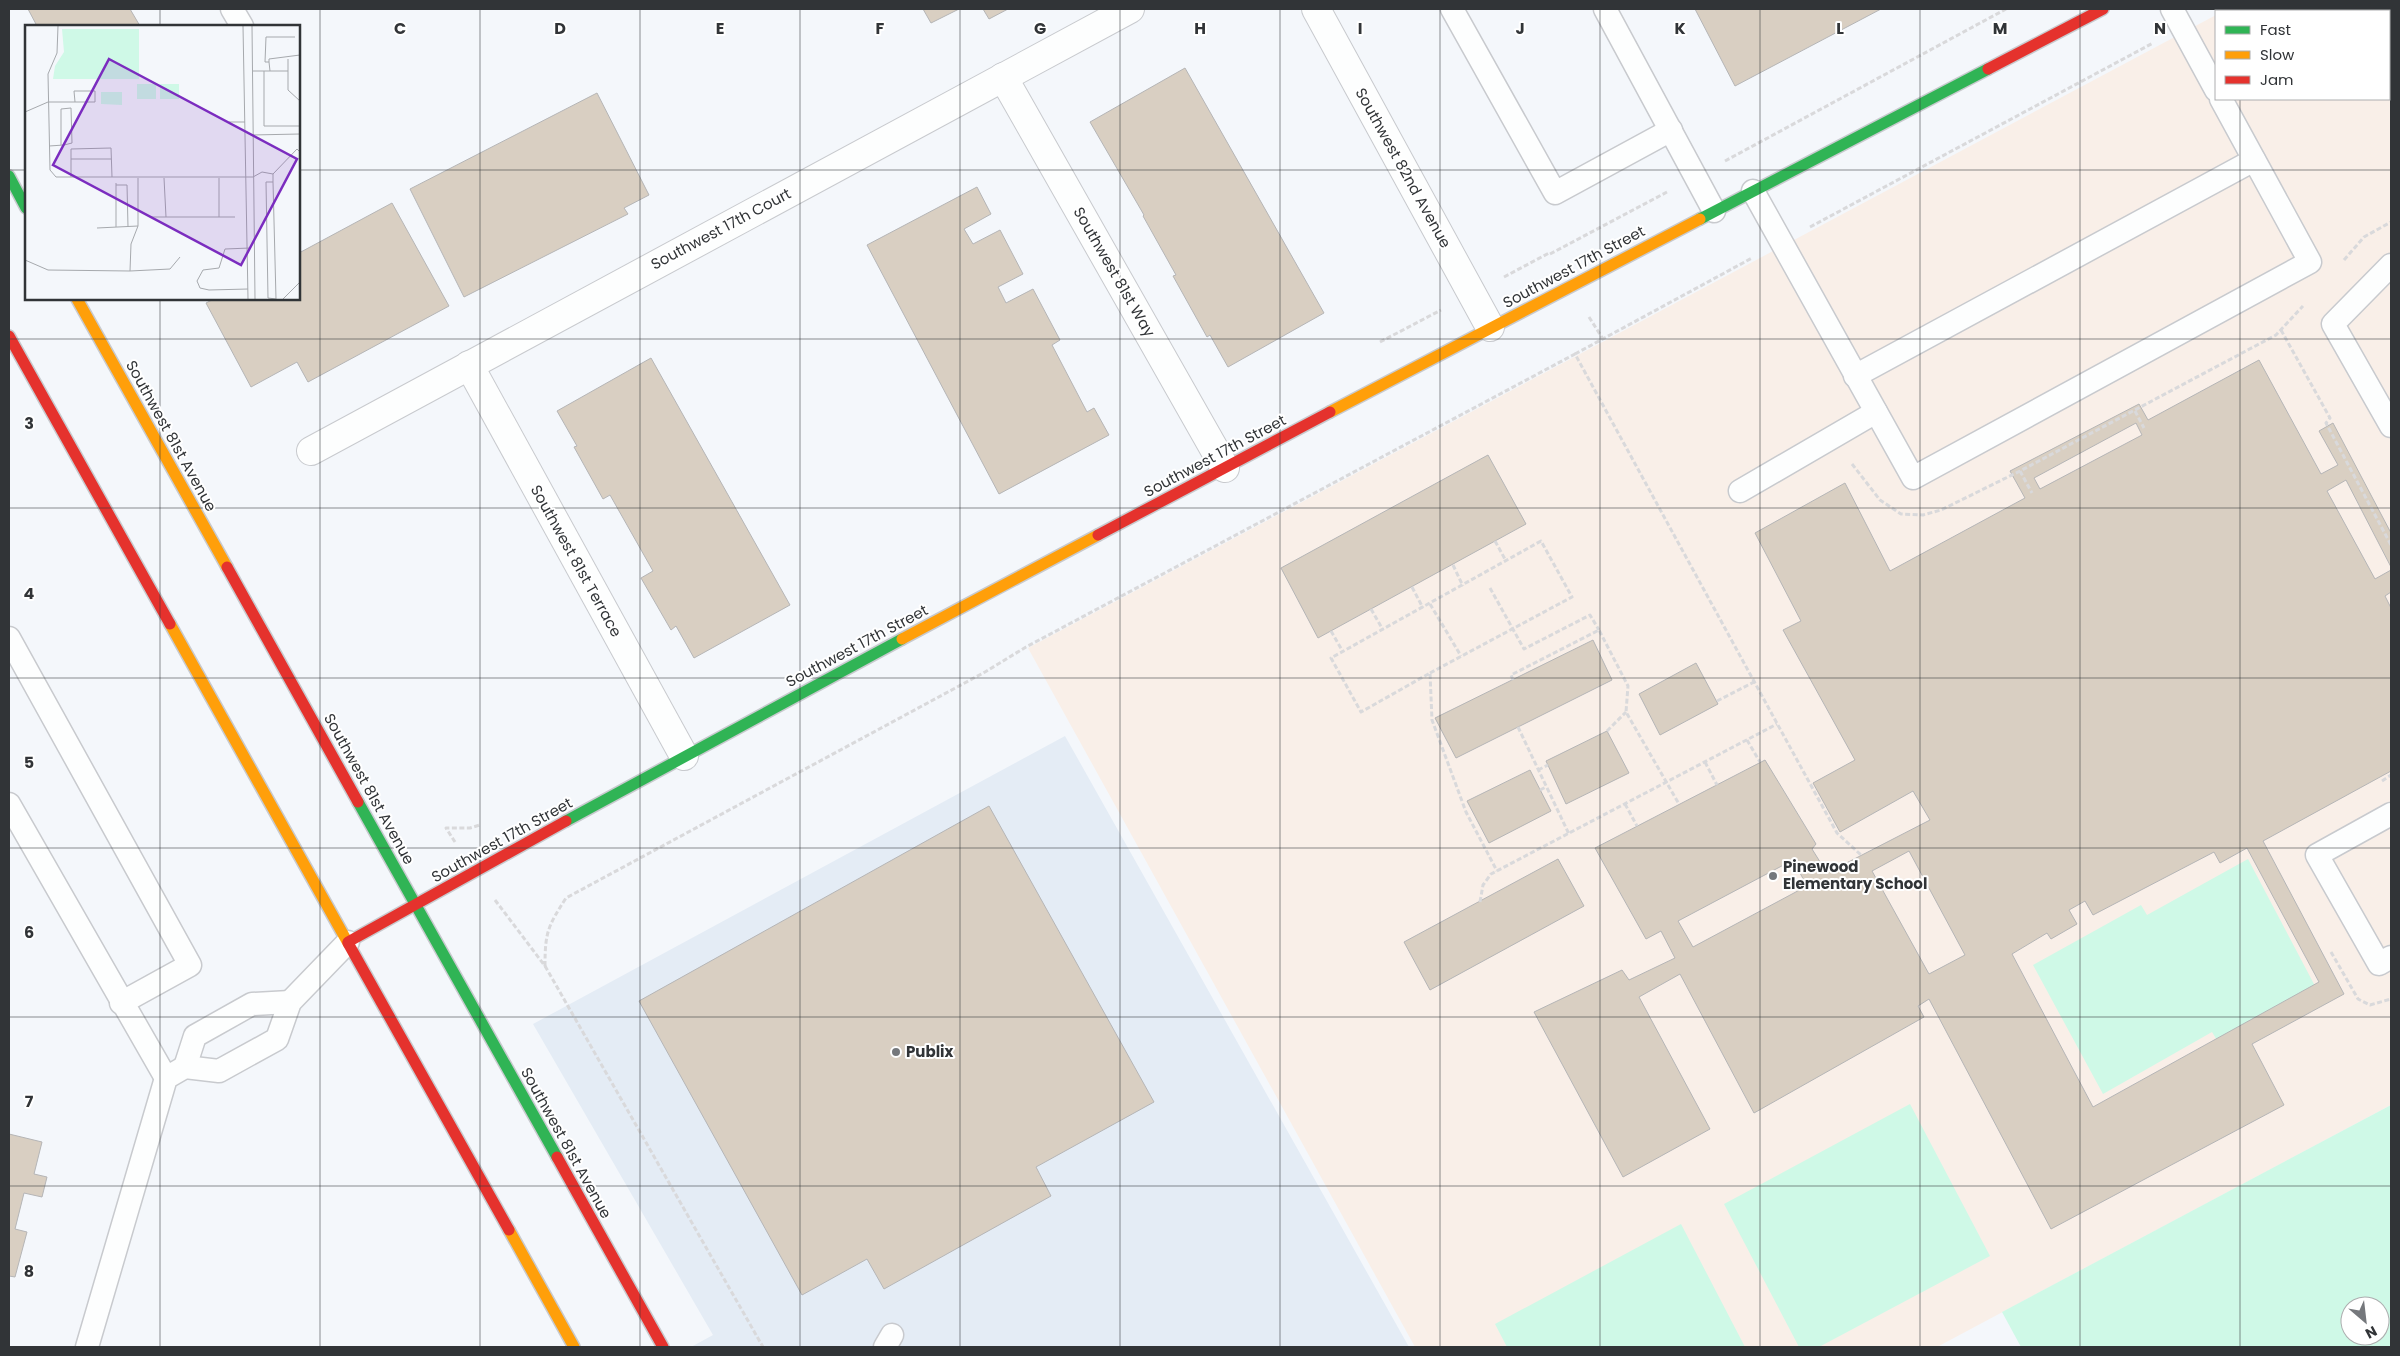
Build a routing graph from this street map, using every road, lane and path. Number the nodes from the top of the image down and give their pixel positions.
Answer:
1 (232, 9) edge
2 (1130, 9) edge
3 (1316, 9) edge
4 (1452, 9) edge
5 (1605, 9) edge
6 (2103, 9) edge
7 (2177, 18) edge
8 (241, 25) edge
9 (1003, 77) junction
10 (2215, 88) edge
11 (2222, 100) edge
12 (1671, 130) junction
13 (2254, 160) junction
14 (9, 176) edge
15 (1753, 191) junction
16 (21, 204) edge
17 (1714, 211) junction
18 (1781, 242) junction
19 (2391, 265) edge
20 (78, 300) edge
21 (1490, 327) junction
22 (2281, 330) dead end
23 (9, 336) edge
24 (1576, 354) junction
25 (469, 365) junction
26 (1856, 376) junction
27 (2135, 411) dead end
28 (1876, 412) junction
29 (2391, 426) edge
30 (2144, 428) dead end
31 (311, 450) dead end
32 (1225, 468) junction
33 (2020, 471) dead end
34 (1740, 491) dead end
35 (2032, 493) dead end
36 (1495, 541) dead end
37 (2391, 545) edge
38 (1506, 561) junction
39 (1453, 565) dead end
40 (1463, 586) junction
41 (1412, 587) dead end
42 (1490, 588) dead end
43 (1430, 604) junction
44 (1423, 608) junction
45 (1371, 609) dead end
46 (1512, 628) junction
47 (1384, 630) junction
48 (1599, 630) junction
49 (1331, 631) dead end
50 (9, 638) edge
51 (1343, 652) junction
52 (1461, 656) junction
53 (1430, 673) junction
54 (1513, 680) dead end
55 (1754, 682) junction
56 (1716, 701) dead end
57 (1626, 712) junction
58 (1777, 724) junction
59 (1518, 727) dead end
60 (1607, 731) dead end
61 (1747, 740) junction
62 (684, 756) junction
63 (1705, 762) junction
64 (1760, 762) dead end
65 (1548, 765) dead end
66 (1538, 770) junction
67 (1666, 782) junction
68 (1717, 785) dead end
69 (1546, 787) junction
70 (1540, 790) dead end
71 (9, 804) edge
72 (1625, 804) junction
73 (1679, 804) dead end
74 (2391, 814) edge
75 (1637, 826) dead end
76 (1569, 834) junction
77 (1861, 855) dead end
78 (1497, 871) junction
79 (1480, 902) dead end
80 (416, 905) junction
81 (556, 914) dead end
82 (348, 942) junction
83 (2391, 958) edge
84 (545, 966) dead end
85 (290, 1002) junction
86 (121, 1003) junction
87 (185, 1067) junction
88 (166, 1078) junction
89 (87, 1347) edge
90 (574, 1347) edge
91 (663, 1347) edge
92 (763, 1347) edge

1 - 8 lane
2 - 9 street, Southwest 17th Court
3 - 21 street, Southwest 82nd Avenue
4 - 12 lane
5 - 12 lane
6 - 15 street, Southwest 17th Street
7 - 10 lane
7 - 18 path
9 - 25 street, Southwest 17th Court
9 - 32 street, Southwest 81st Way
11 - 13 lane
12 - 17 lane
13 - 26 lane
13 - 28 lane
14 - 16 street
15 - 17 street, Southwest 17th Street
15 - 18 lane
17 - 21 street, Southwest 17th Street
18 - 24 path
18 - 26 lane
19 - 29 lane
20 - 80 street, Southwest 81st Avenue
21 - 32 street, Southwest 17th Street
22 - 37 path
23 - 82 street
24 - 55 path
24 - 81 path
25 - 31 street, Southwest 17th Court
25 - 62 street, Southwest 81st Terrace
26 - 28 lane
27 - 30 path
28 - 34 lane
32 - 62 street, Southwest 17th Street
33 - 35 path
36 - 38 path
38 - 40 path
38 - 46 path
39 - 40 path
40 - 43 path
41 - 44 path
42 - 46 path
43 - 44 path
43 - 52 path
44 - 47 path
45 - 47 path
46 - 48 path
46 - 52 path
47 - 51 path
48 - 54 path
48 - 57 path
49 - 51 path
50 - 86 lane
51 - 53 path
52 - 53 path
53 - 78 path
55 - 56 path
55 - 58 path
57 - 60 path
57 - 67 path
58 - 61 path
58 - 77 path
59 - 66 path
61 - 63 path
61 - 64 path
62 - 80 street, Southwest 17th Street
63 - 67 path
63 - 68 path
65 - 66 path
66 - 69 path
67 - 72 path
67 - 73 path
69 - 70 path
69 - 76 path
71 - 86 lane
72 - 75 path
72 - 76 path
74 - 83 lane
76 - 78 path
78 - 79 path
80 - 82 street, Southwest 17th Street
80 - 91 street, Southwest 81st Avenue
82 - 85 lane
82 - 90 street
84 - 92 path
85 - 87 lane
85 - 87 lane
86 - 88 lane
87 - 88 lane
88 - 89 lane

